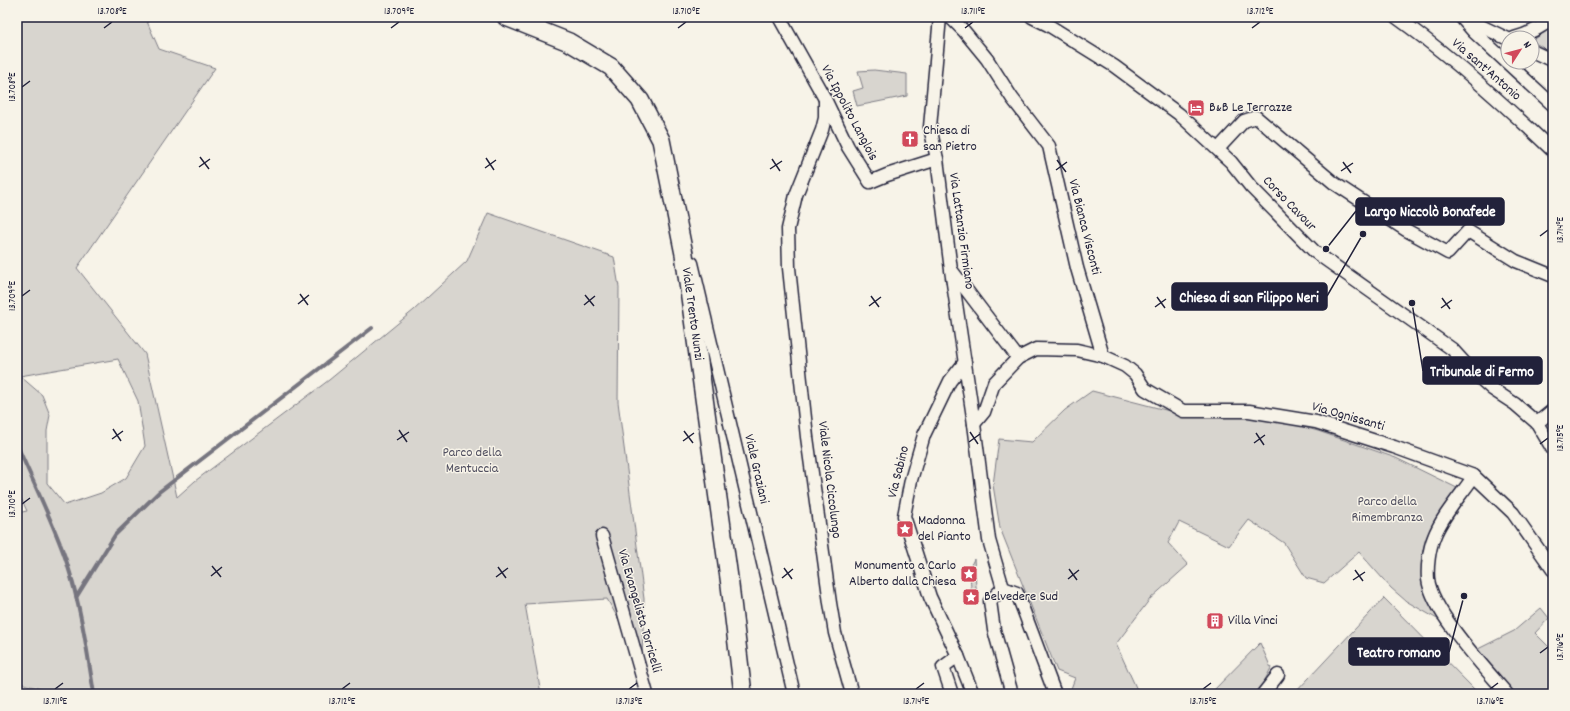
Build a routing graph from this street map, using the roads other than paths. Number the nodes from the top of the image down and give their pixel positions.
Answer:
1 (506, 17) edge
2 (779, 17) edge
3 (940, 17) edge
4 (950, 17) edge
5 (1032, 17) edge
6 (1396, 17) edge
7 (1461, 17) edge
8 (1553, 18) edge
9 (1535, 30) edge
10 (1500, 35) edge
11 (1540, 55) edge
12 (1553, 61) edge
13 (825, 99) junction
14 (1553, 105) edge
15 (1218, 149) junction
16 (1553, 151) edge
17 (937, 159) junction
18 (684, 254) junction
19 (951, 270) junction
20 (1553, 276) edge
21 (1104, 356) junction
22 (1018, 358) junction
23 (964, 362) junction
24 (1553, 410) edge
25 (1537, 423) junction
26 (974, 424) junction
27 (1553, 450) edge
28 (1474, 476) junction
29 (602, 536) dead end
30 (1553, 570) edge
31 (1003, 588) junction
32 (958, 656) junction
33 (1278, 675) dead end
34 (647, 694) edge
35 (743, 694) edge
36 (794, 694) edge
37 (852, 694) edge
38 (952, 694) edge
39 (973, 694) edge
40 (1012, 694) edge
41 (1055, 694) edge
42 (1263, 694) edge
43 (1507, 694) edge

1 - 18 main road, Viale Trento Nunzi
2 - 13 street, Via Ippolito Langlois
3 - 17 street, Via Lattanzio Firmiano
4 - 21 street, Via Bianca Visconti
5 - 15 street, Corso Cavour
6 - 16 street, Via sant'Antonio
7 - 10 street
7 - 14 street
8 - 9 street
11 - 12 street
13 - 17 street, Via Ippolito Langlois
13 - 37 street, Viale Nicola Ciccolungo
15 - 20 street
15 - 25 street, Corso Cavour
17 - 19 street, Via Lattanzio Firmiano
18 - 35 main road, Viale Trento Nunzi
18 - 36 street, Viale Graziani
19 - 22 street
19 - 23 street, Via Lattanzio Firmiano
21 - 22 street, Via Ognissanti
21 - 28 street, Via Ognissanti
22 - 26 street, Via Ognissanti
23 - 26 street, Via Lattanzio Firmiano
23 - 32 street, Via Sabino
24 - 25 street
25 - 27 street, Corso Cavour
26 - 31 street, Via Lattanzio Firmiano
28 - 30 street, Via Ognissanti
28 - 43 street
29 - 34 street, Via Evangelista Torricelli
31 - 40 street
31 - 41 street
32 - 38 street
32 - 39 street, Via Sabino
33 - 42 street

